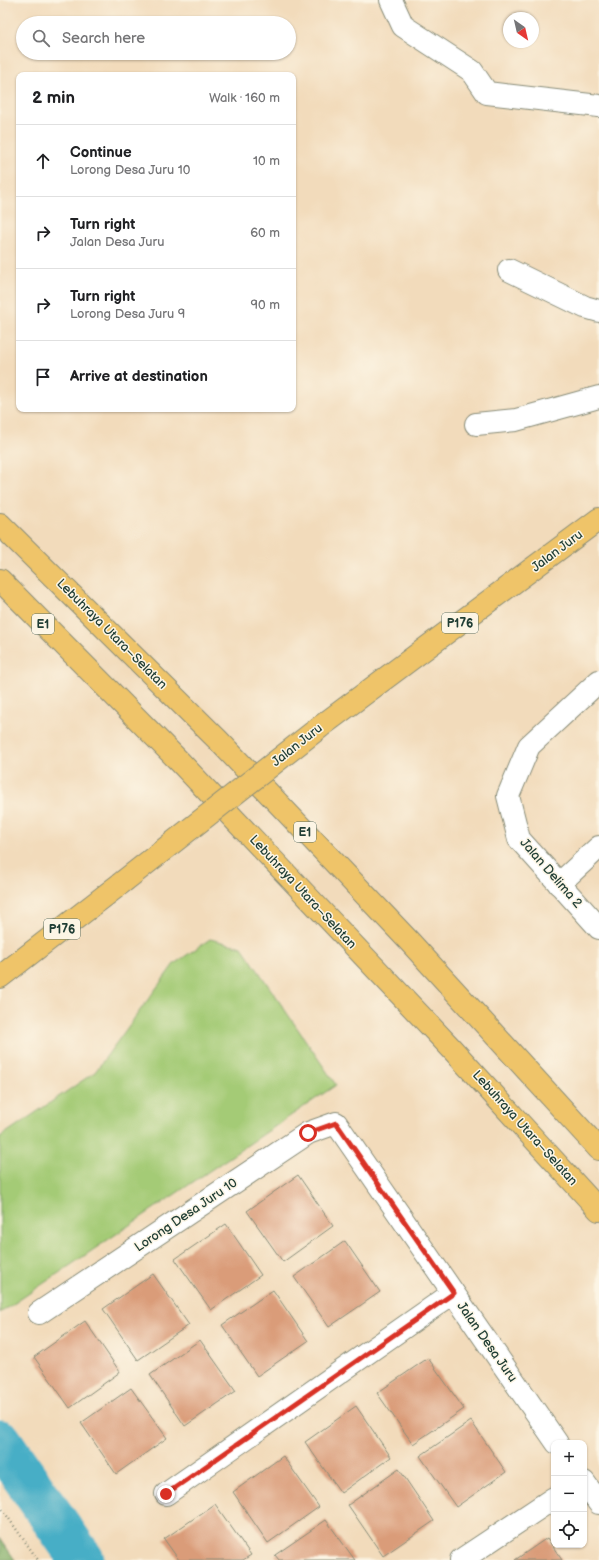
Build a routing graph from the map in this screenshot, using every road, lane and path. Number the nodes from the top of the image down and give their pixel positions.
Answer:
1 (391, 0) edge
2 (599, 106) edge
3 (509, 270) dead end
4 (599, 311) edge
5 (599, 397) edge
6 (476, 424) dead end
7 (599, 519) edge
8 (0, 524) edge
9 (0, 580) edge
10 (599, 681) edge
11 (599, 846) edge
12 (559, 884) junction
13 (599, 928) edge
14 (0, 977) edge
15 (336, 1123) joint
16 (599, 1149) edge
17 (599, 1210) edge
18 (454, 1293) junction
19 (39, 1313) dead end
20 (555, 1440) edge
21 (587, 1486) edge
22 (166, 1494) dead end
23 (551, 1500) edge
24 (599, 1503) edge
25 (0, 1506) edge
26 (38, 1560) edge
27 (461, 1560) edge

1 - 2 street
3 - 4 street
5 - 6 street
7 - 14 main road, Jalan Juru / P176, bridge
8 - 16 main road, Lebuhraya Utara–Selatan / E1
9 - 17 main road, Lebuhraya Utara–Selatan / E1
10 - 12 street, Jalan Delima 2
11 - 12 street
12 - 13 street, Jalan Delima 2
15 - 18 street, Jalan Desa Juru
15 - 19 street, Lorong Desa Juru 10
18 - 20 street, Jalan Desa Juru
18 - 22 street
21 - 24 street
23 - 27 street
25 - 26 path

